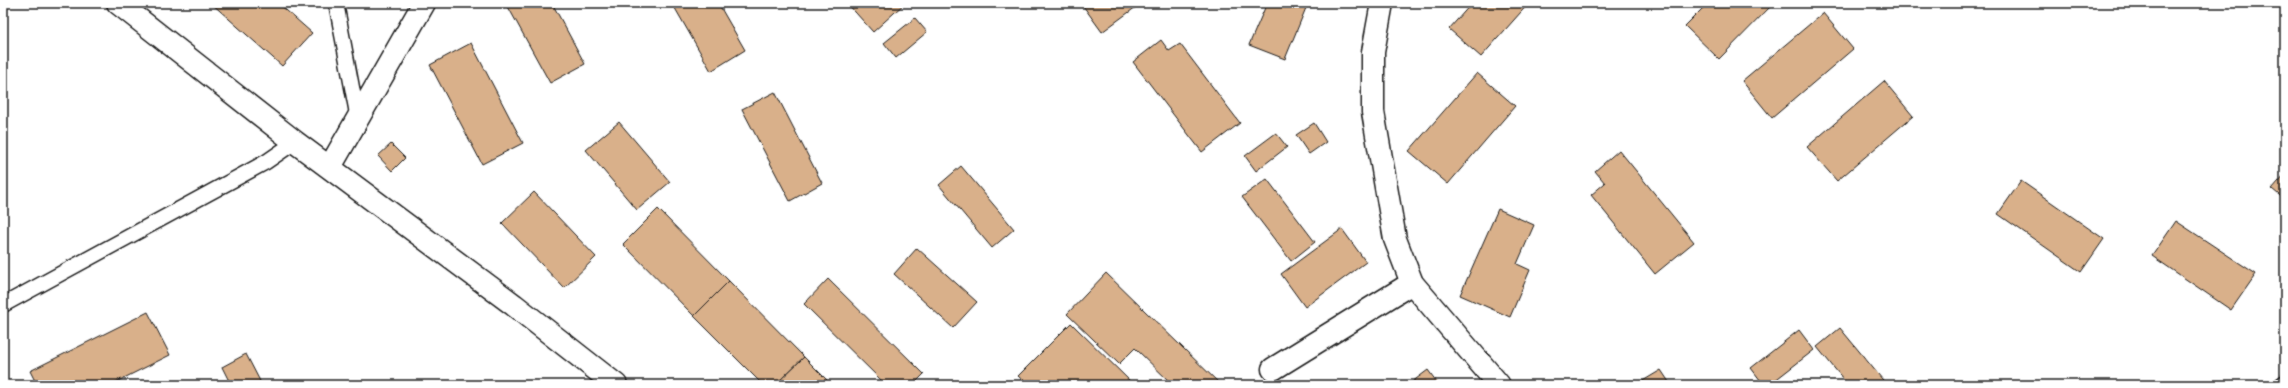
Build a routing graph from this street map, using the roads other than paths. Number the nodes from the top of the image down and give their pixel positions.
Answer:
1 (118, 3) edge
2 (336, 3) edge
3 (424, 3) edge
4 (1382, 3) edge
5 (358, 119) junction
6 (295, 142) junction
7 (330, 167) junction
8 (1412, 283) junction
9 (3, 305) edge
10 (1273, 369) dead end
11 (2285, 382) edge
12 (616, 385) edge
13 (1499, 385) edge
14 (2281, 385) edge

1 - 6 street
2 - 5 lane
3 - 5 street
4 - 8 street
5 - 7 street
6 - 7 street
6 - 9 lane
7 - 12 street
8 - 10 street
8 - 13 street
11 - 14 lane

